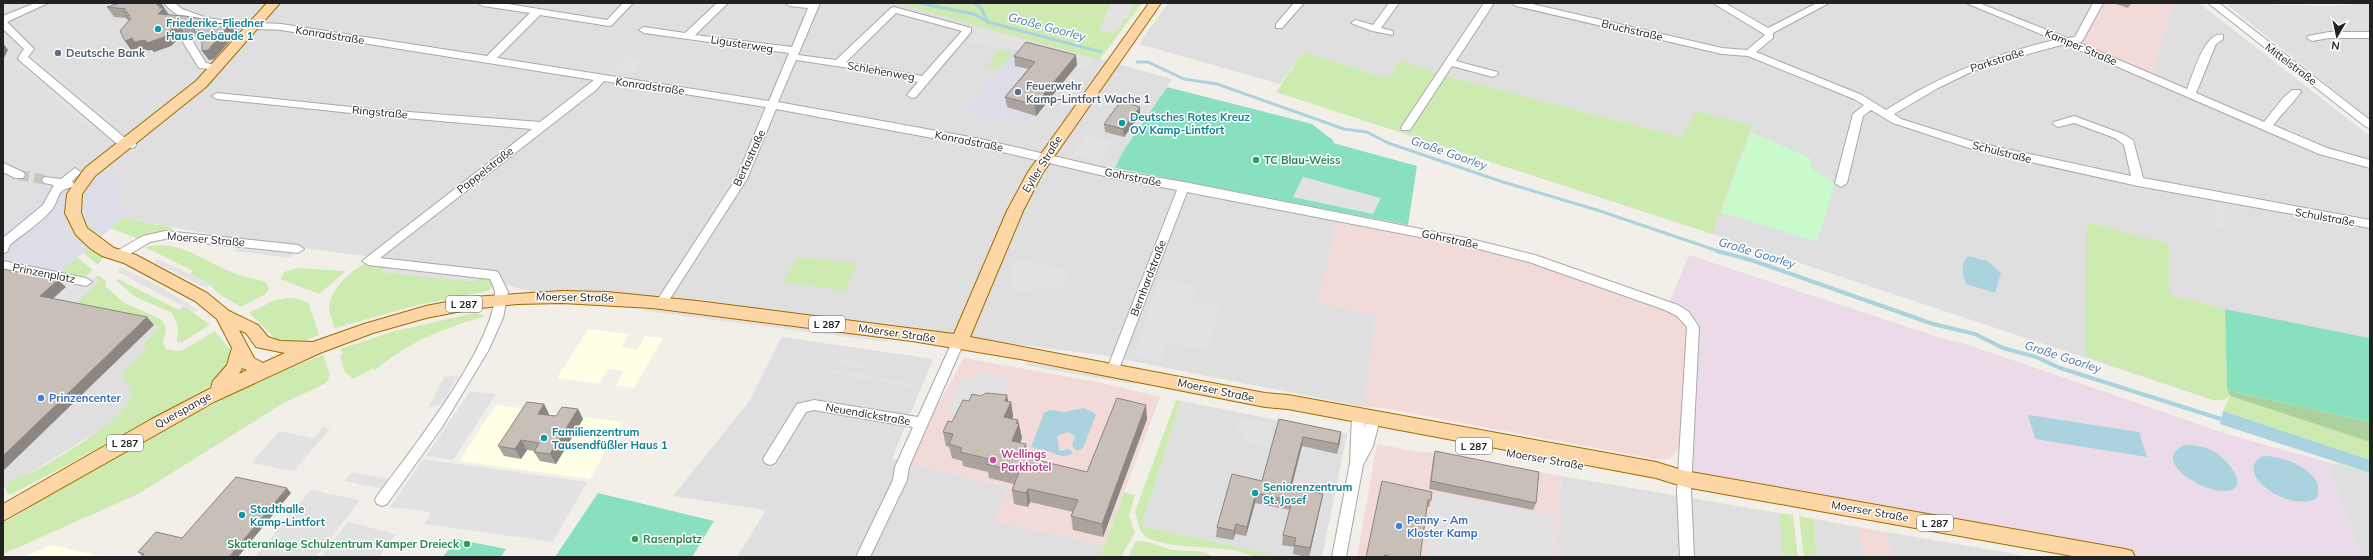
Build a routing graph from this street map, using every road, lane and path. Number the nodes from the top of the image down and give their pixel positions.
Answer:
1 (43, 3) edge
2 (169, 3) edge
3 (274, 3) edge
4 (483, 3) edge
5 (628, 3) edge
6 (723, 3) edge
7 (790, 3) edge
8 (1155, 3) edge
9 (1299, 3) edge
10 (1394, 3) edge
11 (1489, 3) edge
12 (1516, 3) edge
13 (1718, 3) edge
14 (1824, 3) edge
15 (1971, 3) edge
16 (2098, 3) edge
17 (2213, 3) edge
18 (814, 4) edge
19 (1544, 6) edge
20 (533, 8) edge
21 (3, 20) edge
22 (3, 24) edge
23 (1356, 24) dead end
24 (254, 26) junction
25 (1279, 26) dead end
26 (1375, 29) junction
27 (644, 30) dead end
28 (1768, 32) junction
29 (1390, 33) dead end
30 (2370, 35) edge
31 (688, 36) junction
32 (2220, 37) dead end
33 (2312, 38) dead end
34 (186, 39) dead end
35 (2066, 41) junction
36 (1749, 53) junction
37 (794, 54) junction
38 (489, 60) junction
39 (1450, 62) junction
40 (838, 64) junction
41 (217, 68) junction
42 (1493, 74) dead end
43 (600, 79) junction
44 (924, 80) junction
45 (2296, 92) dead end
46 (2190, 94) junction
47 (912, 95) dead end
48 (217, 96) dead end
49 (1872, 104) junction
50 (774, 105) junction
51 (1885, 114) junction
52 (2058, 124) dead end
53 (2370, 125) edge
54 (542, 126) junction
55 (2266, 127) junction
56 (1406, 128) dead end
57 (128, 143) junction
58 (1045, 157) junction
59 (2370, 164) edge
60 (48, 180) tunnel mouth
61 (2138, 182) junction
62 (63, 183) junction
63 (79, 183) junction
64 (1841, 183) dead end
65 (1184, 186) junction
66 (2370, 224) edge
67 (4, 245) edge
68 (298, 249) dead end
69 (119, 254) junction
70 (3, 265) edge
71 (86, 282) dead end
72 (502, 299) junction
73 (662, 302) junction
74 (223, 314) junction
75 (262, 342) junction
76 (958, 342) junction
77 (320, 346) junction
78 (240, 348) junction
79 (1113, 369) junction
80 (261, 370) junction
81 (209, 396) junction
82 (1365, 422) junction
83 (922, 423) junction
84 (770, 459) dead end
85 (1685, 479) junction
86 (382, 500) dead end
87 (3, 513) edge
88 (863, 557) edge
89 (1339, 557) edge
90 (1687, 557) edge
91 (2125, 557) edge

1 - 21 street
2 - 24 street
3 - 24 main road
4 - 20 street
5 - 20 street
6 - 31 street, Ligusterweg
7 - 18 street
8 - 58 main road, Eyller Straße
9 - 25 street
10 - 26 street
11 - 39 street
12 - 19 street, Bruchstraße
13 - 28 street
14 - 28 street
15 - 35 street, Kamper Straße
16 - 35 street, Parkstraße
17 - 53 street, Mittelstraße
18 - 37 street, Bertastraße
19 - 36 street, Bruchstraße
20 - 38 street
22 - 57 street
23 - 26 street
24 - 38 street, Konradstraße
24 - 41 main road
26 - 29 street
27 - 31 street, Ligusterweg
28 - 36 street
30 - 33 street
31 - 37 street, Ligusterweg
32 - 46 street
34 - 41 street
35 - 46 street, Kamper Straße
35 - 51 street, Parkstraße
36 - 49 street, Schulstraße
37 - 40 street, Schlehenweg
37 - 50 street, Bertastraße
38 - 43 street, Konradstraße
39 - 42 street
39 - 56 street
40 - 44 street, Schlehenweg
40 - 44 street, Schlehenweg
41 - 57 main road
43 - 50 street, Konradstraße
43 - 54 street, Pappelstraße
44 - 47 street, Schlehenweg
45 - 55 street
46 - 55 street, Kamper Straße
48 - 54 street, Ringstraße
49 - 51 street, Schulstraße
49 - 64 street
50 - 58 street, Konradstraße
50 - 73 street, Bertastraße
51 - 61 street, Schulstraße
52 - 61 street
54 - 72 street, Pappelstraße
55 - 59 street, Kamper Straße
57 - 63 main road
58 - 65 street, Gohrstraße
58 - 76 main road, Eyller Straße
60 - 62 street
61 - 66 street, Schulstraße
62 - 63 street
62 - 67 street
63 - 69 main road
65 - 79 street, Bernhardstraße
65 - 85 street, Gohrstraße
68 - 69 street, Moerser Straße
69 - 74 main road
70 - 71 street, Prinzenplatz
72 - 73 main road, Moerser Straße / L 287
72 - 77 main road, Moerser Straße / L 287
72 - 86 street
73 - 76 main road, Moerser Straße / L 287
74 - 75 main road
74 - 78 main road
75 - 77 main road, Moerser Straße
75 - 80 main road
76 - 79 main road, Moerser Straße / L 287
76 - 83 street, Neuendickstraße
77 - 80 main road, Moerser Straße / L 287
78 - 80 main road
78 - 81 main road
79 - 82 main road, Moerser Straße / L 287
80 - 81 main road, Querspange / L 287
81 - 87 main road, Querspange / L 287
82 - 85 main road, Moerser Straße / L 287
82 - 89 street
83 - 84 street, Neuendickstraße
83 - 88 street, Neuendickstraße
85 - 90 street, Gohrstraße
85 - 91 main road, Moerser Straße / L 287

